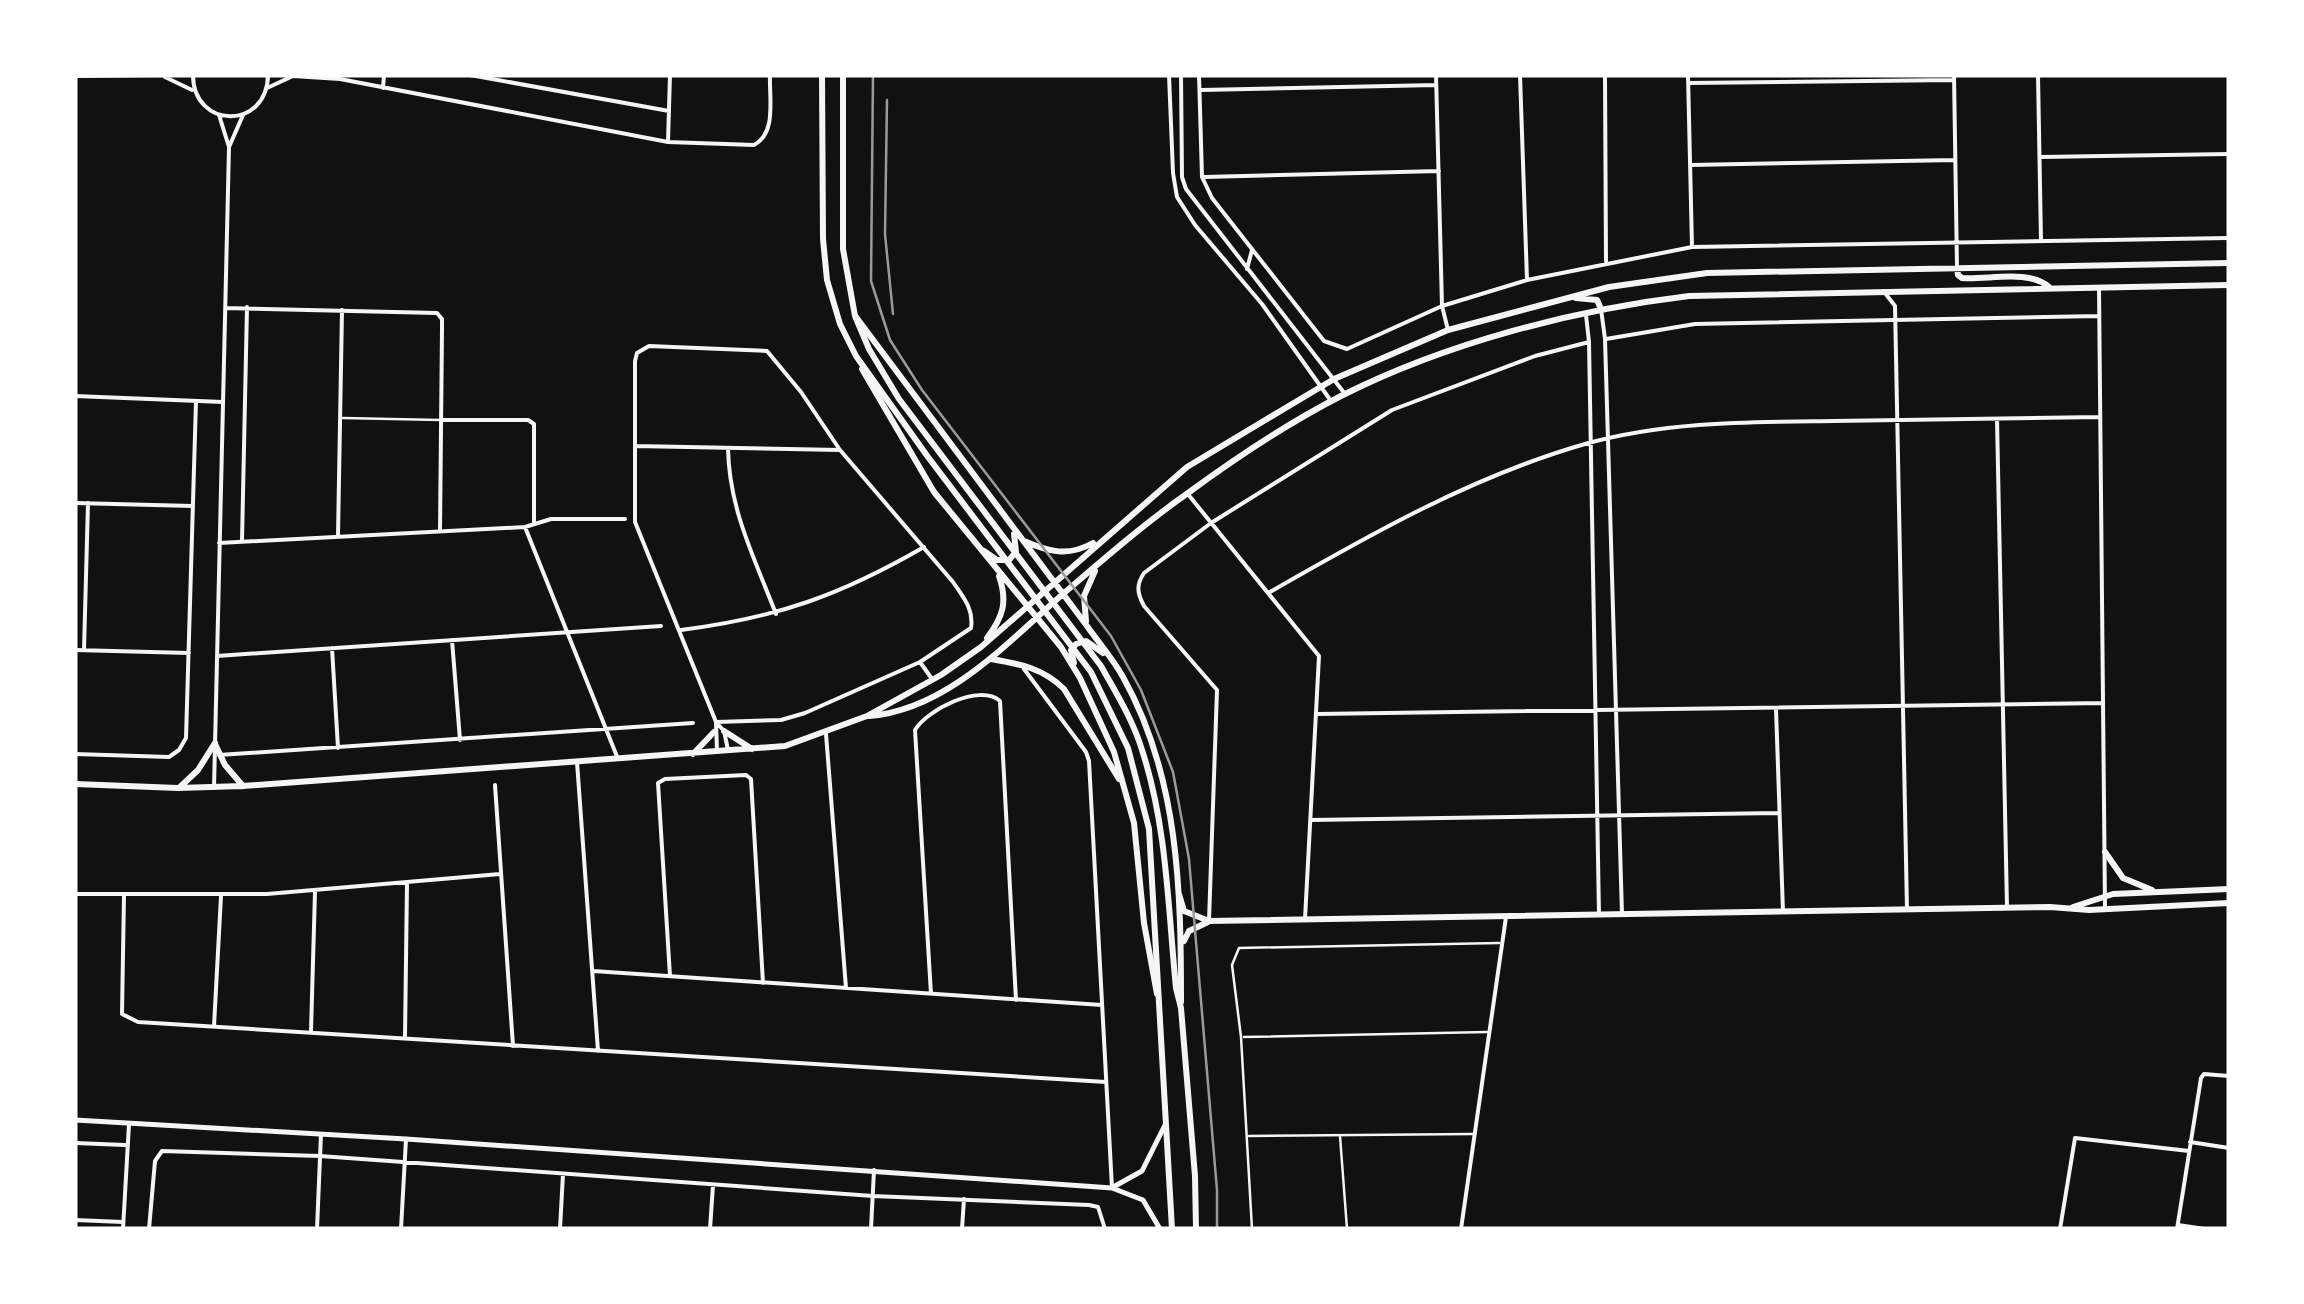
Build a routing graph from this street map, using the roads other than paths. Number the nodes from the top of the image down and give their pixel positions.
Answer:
1 (193, 75) edge
2 (268, 75) edge
3 (384, 75) edge
4 (470, 75) edge
5 (670, 75) edge
6 (770, 75) edge
7 (822, 75) edge
8 (843, 75) edge
9 (1169, 75) edge
10 (1181, 75) edge
11 (1199, 75) edge
12 (1436, 75) edge
13 (1520, 75) edge
14 (1605, 75) edge
15 (1688, 75) edge
16 (2038, 75) edge
17 (75, 76) edge
18 (168, 76) edge
19 (292, 76) edge
20 (1954, 77) edge
21 (1688, 84) junction
22 (1436, 85) junction
23 (268, 88) junction
24 (383, 88) junction
25 (194, 90) junction
26 (1199, 90) junction
27 (669, 111) junction
28 (219, 115) junction
29 (243, 115) junction
30 (668, 142) junction
31 (229, 146) junction
32 (2229, 154) edge
33 (2040, 157) junction
34 (1955, 160) junction
35 (1690, 165) junction
36 (1439, 172) junction
37 (1202, 177) junction
38 (2229, 238) edge
39 (1957, 241) junction
40 (2041, 241) junction
41 (1692, 246) junction
42 (1252, 250) junction
43 (1606, 262) junction
44 (2229, 263) edge
45 (1957, 268) junction
46 (1247, 269) junction
47 (1527, 280) junction
48 (2229, 285) edge
49 (2050, 288) junction
50 (2098, 288) junction
51 (1884, 292) junction
52 (1570, 297) junction
53 (1442, 306) junction
54 (247, 307) junction
55 (225, 308) junction
56 (342, 309) junction
57 (1602, 309) junction
58 (1586, 313) junction
59 (856, 316) junction
60 (2100, 316) junction
61 (1896, 319) junction
62 (1448, 330) junction
63 (1605, 339) junction
64 (1589, 342) junction
65 (856, 356) junction
66 (1334, 378) junction
67 (1320, 387) junction
68 (1345, 394) junction
69 (75, 396) edge
70 (196, 401) junction
71 (223, 402) junction
72 (1331, 402) junction
73 (340, 418) junction
74 (2100, 418) junction
75 (1997, 419) junction
76 (441, 420) junction
77 (1896, 420) junction
78 (1608, 440) junction
79 (1590, 443) junction
80 (633, 446) junction
81 (728, 448) junction
82 (840, 450) junction
83 (1187, 493) junction
84 (75, 503) edge
85 (88, 504) junction
86 (193, 506) junction
87 (625, 519) dead end
88 (534, 522) junction
89 (1210, 523) junction
90 (525, 527) junction
91 (1011, 528) junction
92 (440, 530) junction
93 (1106, 535) junction
94 (338, 536) junction
95 (1023, 541) junction
96 (242, 542) junction
97 (220, 543) junction
98 (976, 546) junction
99 (924, 547) junction
100 (1098, 566) junction
101 (996, 570) junction
102 (1053, 582) junction
103 (1270, 592) junction
104 (1062, 594) junction
105 (1028, 606) junction
106 (776, 614) junction
107 (1037, 619) junction
108 (661, 626) dead end
109 (1087, 626) junction
110 (682, 630) junction
111 (568, 632) junction
112 (452, 640) junction
113 (332, 648) junction
114 (981, 648) junction
115 (75, 650) edge
116 (84, 650) junction
117 (188, 654) junction
118 (217, 656) junction
119 (1110, 657) junction
120 (990, 658) junction
121 (920, 662) junction
122 (1021, 664) junction
123 (1080, 678) junction
124 (933, 680) junction
125 (2103, 703) junction
126 (2004, 706) junction
127 (1902, 708) junction
128 (1776, 709) junction
129 (1615, 710) junction
130 (1595, 711) junction
131 (1316, 714) junction
132 (868, 716) junction
133 (692, 722) dead end
134 (716, 722) junction
135 (609, 730) junction
136 (719, 731) junction
137 (826, 734) junction
138 (460, 740) junction
139 (215, 742) junction
140 (338, 748) junction
141 (756, 750) junction
142 (728, 752) junction
143 (718, 753) junction
144 (75, 754) edge
145 (218, 755) junction
146 (692, 755) junction
147 (619, 760) junction
148 (577, 762) junction
149 (75, 784) edge
150 (495, 785) dead end
151 (243, 786) junction
152 (178, 788) junction
153 (214, 788) junction
154 (1125, 789) junction
155 (1778, 813) junction
156 (1597, 816) junction
157 (1618, 816) junction
158 (1310, 820) junction
159 (2104, 852) junction
160 (500, 874) junction
161 (406, 883) junction
162 (2229, 889) edge
163 (315, 892) junction
164 (2158, 892) junction
165 (75, 894) edge
166 (1179, 894) junction
167 (124, 895) junction
168 (221, 895) junction
169 (2105, 896) junction
170 (2229, 903) edge
171 (2073, 907) junction
172 (2007, 908) junction
173 (2105, 909) junction
174 (1907, 910) junction
175 (1783, 912) junction
176 (1622, 914) junction
177 (1599, 915) junction
178 (1506, 916) junction
179 (1305, 920) junction
180 (1209, 921) junction
181 (1501, 943) junction
182 (1181, 952) junction
183 (593, 971) junction
184 (670, 976) junction
185 (763, 983) junction
186 (846, 988) junction
187 (932, 994) junction
188 (1157, 996) junction
189 (1016, 1000) junction
190 (1102, 1005) junction
191 (1182, 1008) junction
192 (214, 1026) junction
193 (312, 1030) junction
194 (1487, 1032) junction
195 (1240, 1037) junction
196 (404, 1038) junction
197 (513, 1046) junction
198 (598, 1052) junction
199 (2229, 1076) edge
200 (1106, 1082) junction
201 (75, 1120) edge
202 (1166, 1121) junction
203 (128, 1123) junction
204 (322, 1134) junction
205 (1472, 1134) junction
206 (1340, 1135) junction
207 (1246, 1136) junction
208 (406, 1139) junction
209 (75, 1142) edge
210 (2190, 1142) junction
211 (128, 1145) junction
212 (2229, 1148) edge
213 (2189, 1151) junction
214 (320, 1156) junction
215 (404, 1163) junction
216 (874, 1170) junction
217 (564, 1174) junction
218 (713, 1184) junction
219 (1112, 1188) junction
220 (873, 1196) junction
221 (964, 1199) junction
222 (75, 1220) edge
223 (123, 1226) edge
224 (2177, 1227) edge
225 (149, 1229) edge
226 (317, 1229) edge
227 (400, 1229) edge
228 (560, 1229) edge
229 (710, 1229) edge
230 (871, 1229) edge
231 (962, 1229) edge
232 (1104, 1229) edge
233 (1160, 1229) edge
234 (1172, 1229) edge
235 (1196, 1229) edge
236 (1252, 1229) edge
237 (1347, 1229) edge
238 (1461, 1229) edge
239 (2060, 1229) edge
240 (2205, 1229) edge

1 - 25 street
2 - 23 street
3 - 24 street
4 - 27 street
5 - 27 street
6 - 30 street
7 - 65 main road
8 - 59 main road
9 - 67 street
10 - 46 street
11 - 26 street
12 - 22 street
13 - 47 street
14 - 43 street
15 - 21 street
16 - 33 street
17 - 18 street
18 - 25 street
19 - 23 street
19 - 24 street
20 - 21 street
20 - 34 street
21 - 35 street
22 - 26 street
22 - 36 street
23 - 29 street
24 - 30 street
25 - 28 street
26 - 37 street
27 - 30 street
28 - 29 street
28 - 31 street
29 - 31 street
31 - 55 street
32 - 33 street
33 - 40 street
34 - 35 street
34 - 39 street
35 - 41 street
36 - 37 street
36 - 53 street
37 - 42 street
38 - 40 street
39 - 40 street
39 - 41 street
39 - 45 street
41 - 43 street
42 - 46 street
42 - 53 street
43 - 47 street
44 - 45 main road
45 - 49 main road
45 - 52 main road
46 - 66 street
47 - 53 street
48 - 50 main road
49 - 50 main road
49 - 51 main road
50 - 60 street
51 - 57 main road
51 - 61 street
52 - 57 main road
52 - 62 main road
53 - 62 street
54 - 55 street
54 - 56 street
54 - 96 street
55 - 71 street
56 - 73 street
56 - 76 street
57 - 58 main road
57 - 63 street
58 - 64 street
58 - 68 main road
59 - 91 main road
59 - 191 main road
60 - 61 street
60 - 74 street
61 - 63 street
61 - 77 street
62 - 66 main road
63 - 78 street
64 - 79 street
64 - 89 street
65 - 98 main road
65 - 188 main road
66 - 67 main road
66 - 68 street
67 - 72 street
67 - 93 main road
68 - 72 main road
69 - 70 street
70 - 71 street
70 - 86 street
71 - 97 street
72 - 83 main road
73 - 76 lane
73 - 94 street
74 - 75 street
74 - 125 street
75 - 77 street
75 - 126 street
76 - 88 street
76 - 92 street
77 - 78 street
77 - 127 street
78 - 79 street
78 - 129 street
79 - 103 street
79 - 130 street
80 - 81 street
80 - 82 street
80 - 110 street
81 - 82 street
81 - 106 street
82 - 99 street
83 - 89 street
83 - 100 main road
84 - 85 street
85 - 86 street
85 - 116 street
86 - 117 street
87 - 88 street
88 - 90 street
89 - 103 street
89 - 180 street
90 - 92 street
90 - 111 street
91 - 95 main road
91 - 98 main road
92 - 94 street
93 - 95 main road
93 - 102 main road
94 - 96 street
95 - 102 main road
96 - 97 street
97 - 118 street
98 - 101 main road
99 - 106 street
99 - 121 street
100 - 104 main road
100 - 109 main road
101 - 105 main road
101 - 114 main road
102 - 104 main road
102 - 105 main road
103 - 131 street
104 - 107 main road
104 - 109 main road
105 - 107 main road
105 - 114 main road
106 - 110 street
107 - 120 main road
107 - 123 main road
108 - 111 street
109 - 119 main road
110 - 134 street
111 - 112 street
111 - 135 street
112 - 113 street
112 - 138 street
113 - 118 street
113 - 140 street
114 - 124 main road
115 - 116 street
116 - 117 street
117 - 144 street
118 - 139 street
119 - 123 main road
119 - 166 main road
120 - 122 main road
120 - 132 main road
121 - 124 street
121 - 134 street
122 - 154 main road
122 - 190 street
123 - 154 main road
124 - 132 main road
125 - 126 street
125 - 159 street
126 - 127 street
126 - 172 street
127 - 128 street
127 - 174 street
128 - 129 street
128 - 155 street
129 - 130 street
129 - 157 street
130 - 131 street
130 - 156 street
131 - 158 street
132 - 137 main road
133 - 135 street
134 - 136 street
135 - 138 street
135 - 147 street
136 - 141 main road
136 - 142 street
136 - 143 street
136 - 146 main road
137 - 141 main road
137 - 186 street
138 - 140 street
139 - 145 main road
139 - 152 main road
139 - 153 street
140 - 145 street
141 - 142 main road
142 - 143 main road
143 - 146 main road
145 - 151 main road
146 - 147 main road
147 - 148 main road
148 - 151 main road
148 - 183 street
149 - 152 main road
150 - 160 street
151 - 153 main road
152 - 153 main road
154 - 188 main road
155 - 157 street
155 - 175 street
156 - 157 street
156 - 158 street
156 - 177 street
157 - 176 street
158 - 179 street
159 - 164 main road
159 - 169 street
160 - 161 street
160 - 197 street
161 - 163 street
161 - 196 street
162 - 164 main road
163 - 168 street
163 - 193 street
164 - 169 main road
165 - 167 street
166 - 180 main road
166 - 182 main road
167 - 168 street
167 - 192 street
168 - 192 street
169 - 171 main road
169 - 173 street
170 - 173 main road
171 - 172 main road
171 - 173 main road
172 - 174 main road
174 - 175 main road
175 - 176 main road
176 - 177 main road
177 - 178 main road
178 - 179 main road
178 - 181 street
179 - 180 main road
180 - 182 main road
181 - 194 street
181 - 195 lane
182 - 191 main road
183 - 184 street
183 - 198 street
184 - 185 street
184 - 185 street
185 - 186 street
186 - 187 street
187 - 189 street
187 - 189 street
188 - 202 main road
189 - 190 street
190 - 200 street
191 - 235 main road
192 - 193 street
193 - 196 street
194 - 195 lane
194 - 205 street
195 - 207 lane
196 - 197 street
197 - 198 street
198 - 200 street
199 - 210 street
200 - 219 street
201 - 203 street
202 - 219 street
202 - 234 main road
203 - 204 street
203 - 211 street
204 - 208 street
204 - 214 street
205 - 206 lane
205 - 238 street
206 - 207 lane
206 - 237 lane
207 - 236 lane
208 - 215 street
208 - 216 street
209 - 211 street
210 - 212 street
210 - 213 street
211 - 223 street
213 - 224 street
213 - 239 street
214 - 215 street
214 - 225 street
214 - 226 street
215 - 217 street
215 - 227 street
216 - 219 street
216 - 220 street
217 - 218 street
217 - 228 street
218 - 220 street
218 - 229 street
219 - 233 street
220 - 221 street
220 - 230 street
221 - 231 street
221 - 232 street
222 - 223 street
224 - 240 street

